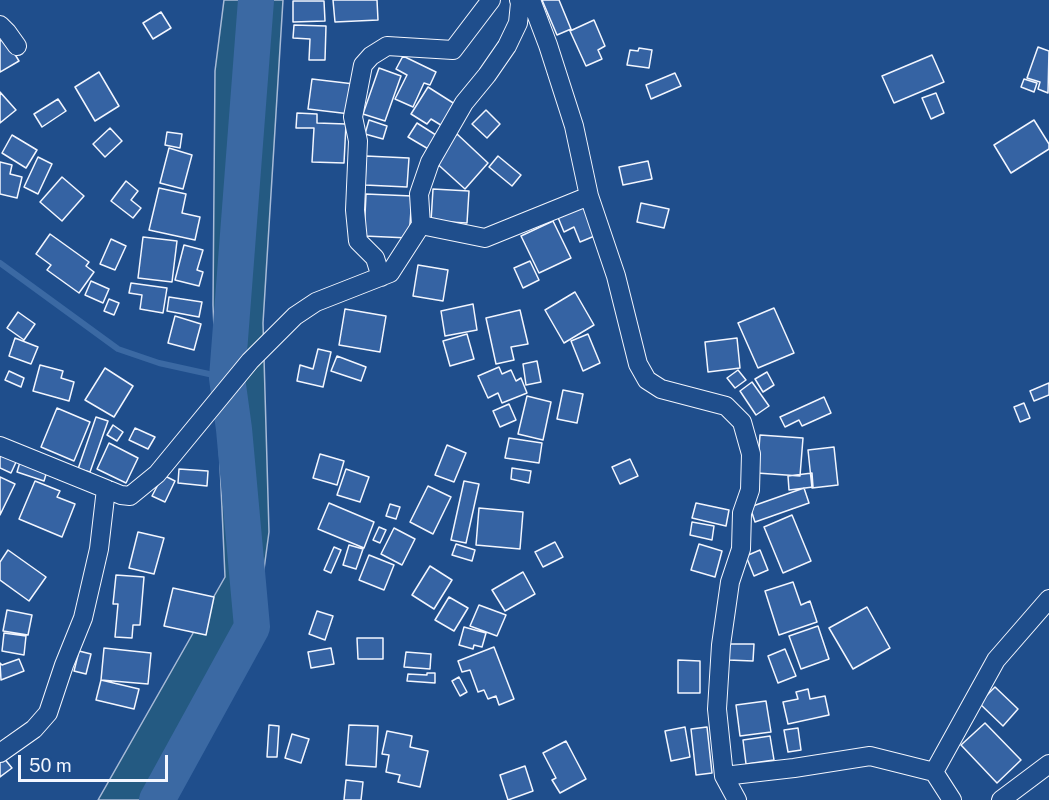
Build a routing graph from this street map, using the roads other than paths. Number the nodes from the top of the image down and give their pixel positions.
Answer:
1 (491, 0) edge
2 (519, 0) edge
3 (531, 0) edge
4 (0, 26) edge
5 (17, 46) dead end
6 (589, 195) junction
7 (421, 225) junction
8 (381, 277) junction
9 (0, 447) edge
10 (106, 489) junction
11 (1049, 599) edge
12 (0, 753) edge
13 (1049, 764) edge
14 (934, 772) junction
15 (724, 776) junction
16 (737, 800) edge
17 (952, 800) edge
18 (1001, 800) edge

1 - 8 street
2 - 7 street
3 - 6 street
4 - 5 street
6 - 7 street
6 - 15 street
7 - 8 street
8 - 10 street
9 - 10 street
10 - 12 street
11 - 14 street
13 - 18 street
14 - 15 street
14 - 17 street
15 - 16 street

